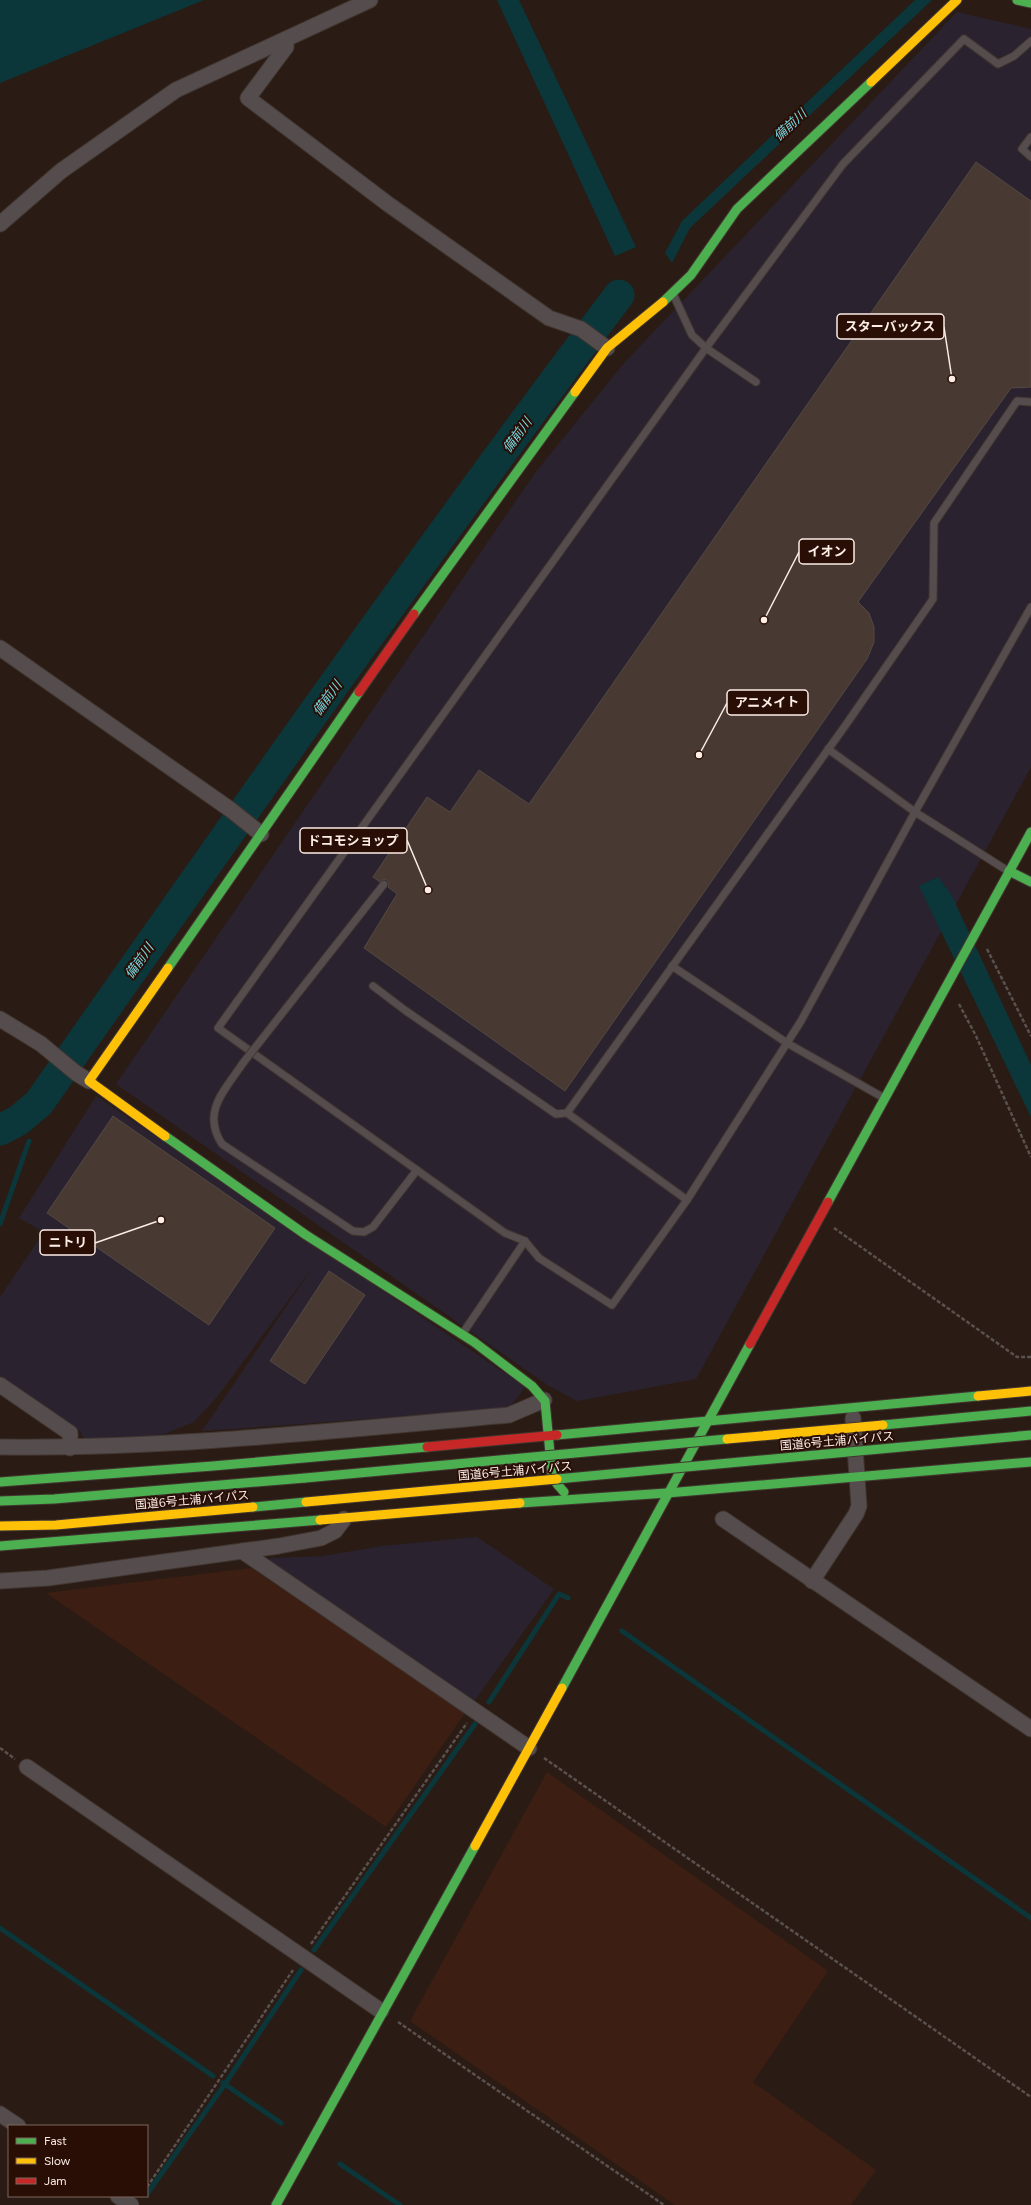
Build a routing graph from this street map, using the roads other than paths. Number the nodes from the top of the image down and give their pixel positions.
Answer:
1 (370, 0) edge
2 (957, 0) edge
3 (1017, 0) edge
4 (1031, 3) edge
5 (286, 39) junction
6 (1031, 41) edge
7 (1031, 137) edge
8 (1031, 157) edge
9 (0, 224) edge
10 (673, 294) junction
11 (602, 344) junction
12 (706, 348) junction
13 (756, 382) dead end
14 (1031, 402) edge
15 (1031, 607) edge
16 (0, 648) edge
17 (828, 749) junction
18 (915, 812) junction
19 (1031, 832) edge
20 (261, 834) junction
21 (1009, 871) junction
22 (1031, 882) edge
23 (384, 884) dead end
24 (672, 966) junction
25 (373, 986) dead end
26 (0, 1019) edge
27 (787, 1043) junction
28 (89, 1081) junction
29 (884, 1098) junction
30 (567, 1113) junction
31 (417, 1170) junction
32 (687, 1200) junction
33 (525, 1241) junction
34 (462, 1335) junction
35 (0, 1385) edge
36 (1031, 1391) edge
37 (544, 1400) junction
38 (852, 1407) junction
39 (1031, 1411) edge
40 (708, 1421) junction
41 (549, 1435) junction
42 (1031, 1435) edge
43 (0, 1447) edge
44 (70, 1448) junction
45 (1031, 1462) edge
46 (857, 1476) junction
47 (0, 1482) edge
48 (667, 1493) junction
49 (572, 1498) junction
50 (0, 1501) edge
51 (344, 1519) junction
52 (724, 1519) dead end
53 (0, 1526) edge
54 (0, 1546) edge
55 (242, 1551) junction
56 (0, 1581) edge
57 (812, 1581) junction
58 (1031, 1729) edge
59 (529, 1748) junction
60 (27, 1767) dead end
61 (381, 2011) junction
62 (0, 2114) edge
63 (16, 2125) edge
64 (119, 2197) edge
65 (131, 2205) edge
66 (276, 2205) edge

1 - 5 street
2 - 10 main road
3 - 4 main road
5 - 9 street
5 - 11 street
6 - 12 lane
7 - 8 lane
10 - 11 main road
10 - 12 lane
11 - 20 main road
12 - 13 lane
12 - 31 lane
14 - 17 lane
15 - 18 lane
16 - 20 street
17 - 18 lane
17 - 24 lane
18 - 21 lane
18 - 27 lane
19 - 21 main road
20 - 28 main road
21 - 22 main road
21 - 29 main road
23 - 31 lane, bridge
24 - 27 lane
24 - 30 lane
25 - 30 lane
26 - 28 street
27 - 29 lane
27 - 32 lane
28 - 34 main road
29 - 40 main road
30 - 32 lane
31 - 33 lane
32 - 33 lane
33 - 34 lane
34 - 37 main road
35 - 44 street
36 - 38 main road
37 - 41 main road
37 - 44 street
38 - 40 main road
38 - 46 street
39 - 50 main road, 国道6号土浦バイパス, bridge
40 - 41 main road
40 - 48 main road
41 - 47 main road
41 - 49 main road
42 - 53 main road, 国道6号土浦バイパス, bridge
43 - 44 street
45 - 46 main road
46 - 48 main road
46 - 57 street
48 - 49 main road
48 - 59 main road
49 - 51 main road
51 - 54 main road
51 - 55 street
52 - 57 street
55 - 56 street
55 - 59 street
57 - 58 street
59 - 61 main road
60 - 61 street
61 - 66 main road
62 - 63 street
64 - 65 street

